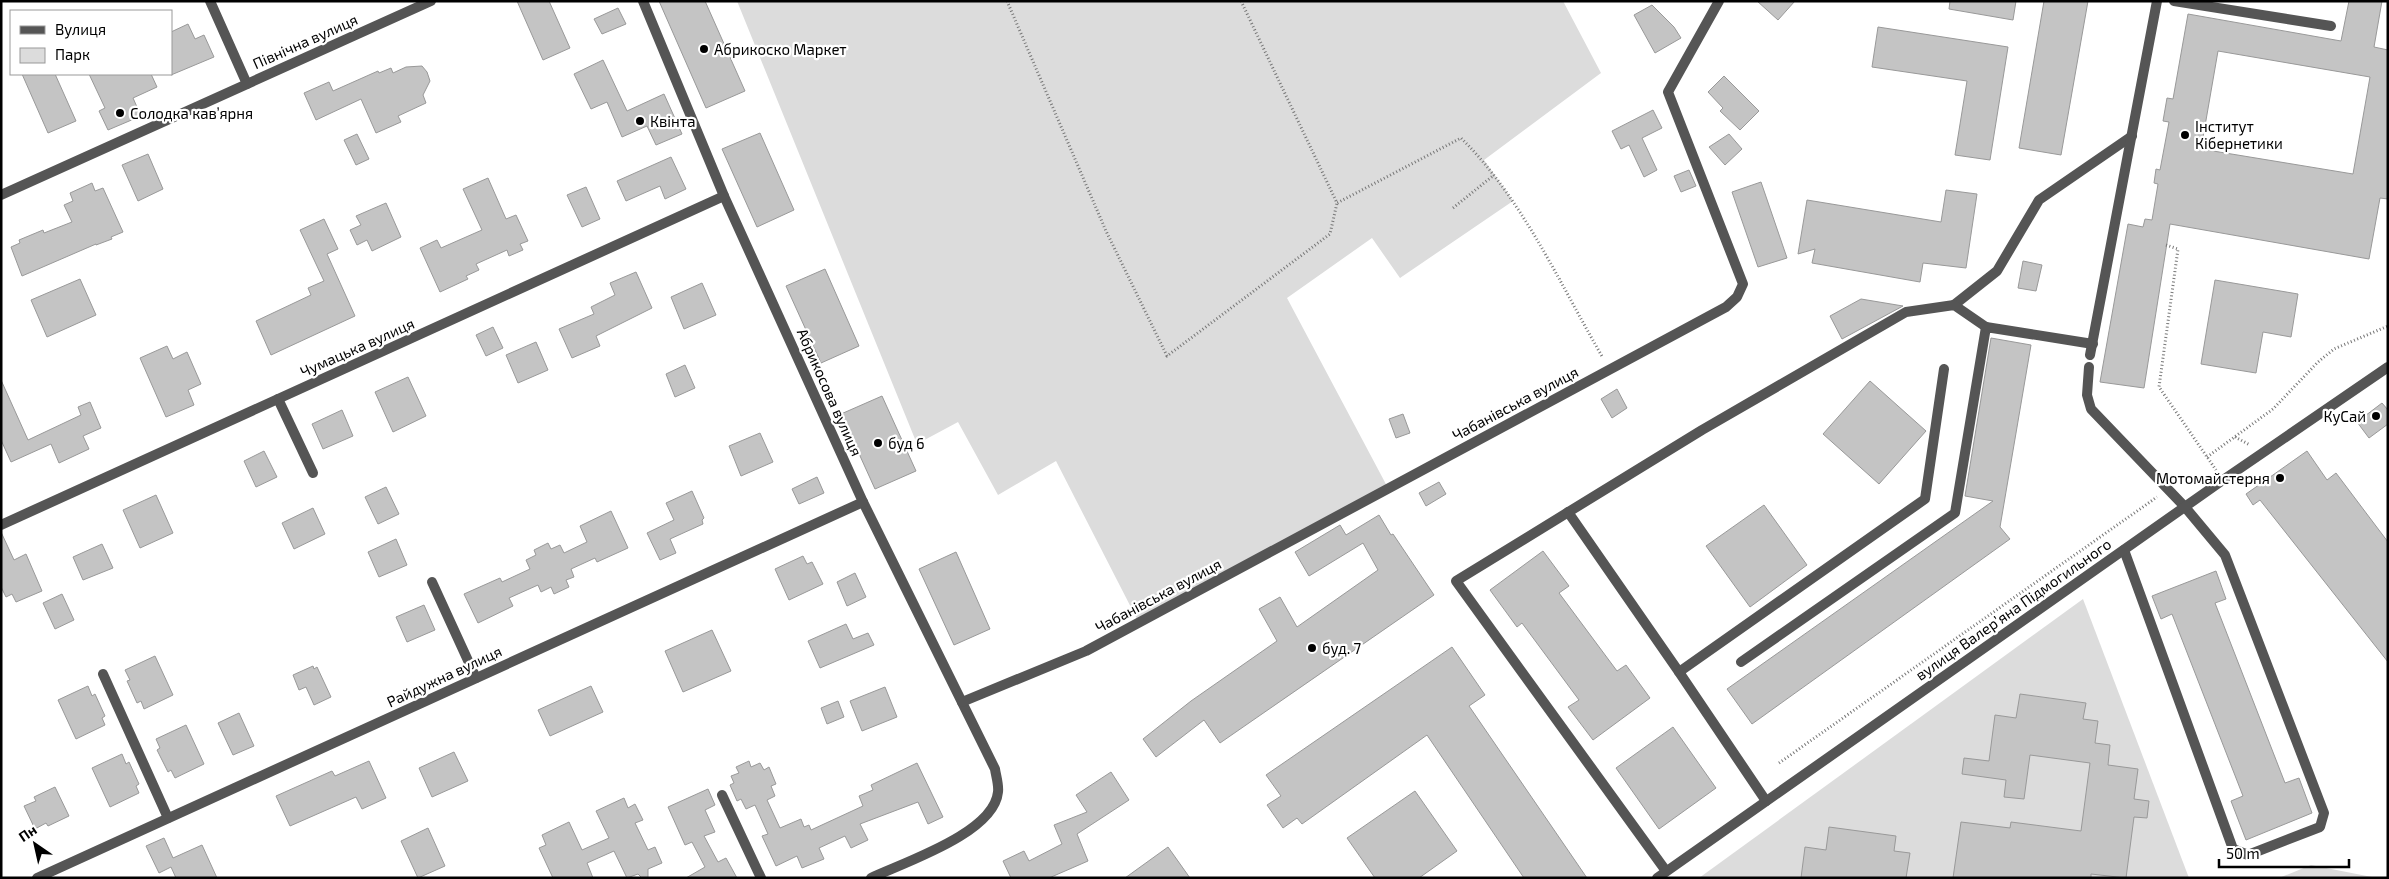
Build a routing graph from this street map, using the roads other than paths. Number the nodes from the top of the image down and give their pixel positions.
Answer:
1 (210, 1) edge
2 (431, 1) edge
3 (643, 1) edge
4 (1719, 1) edge
5 (2157, 1) edge
6 (2174, 1) edge
7 (2331, 26) dead end
8 (247, 84) junction
9 (2132, 136) junction
10 (1, 195) edge
11 (724, 196) junction
12 (1954, 306) junction
13 (1986, 327) junction
14 (2093, 344) junction
15 (2090, 355) dead end
16 (2089, 367) dead end
17 (2388, 367) edge
18 (1944, 369) dead end
19 (278, 399) junction
20 (313, 473) dead end
21 (863, 502) junction
22 (2185, 507) junction
23 (1568, 512) junction
24 (1, 525) edge
25 (2124, 550) junction
26 (432, 582) dead end
27 (1741, 662) dead end
28 (1679, 672) junction
29 (103, 674) dead end
30 (476, 678) junction
31 (962, 702) junction
32 (722, 795) dead end
33 (1766, 801) junction
34 (168, 818) junction
35 (1666, 871) junction
36 (37, 878) edge
37 (761, 878) edge
38 (871, 878) edge
39 (1657, 878) edge

1 - 8 street, Північна вулиця
2 - 8 street, Північна вулиця
3 - 11 street, Абрикосова вулиця
4 - 31 street, Чабанівська вулиця
5 - 9 street
6 - 7 street
8 - 10 street, Північна вулиця
9 - 12 street
9 - 14 street
11 - 19 street, Чумацька вулиця
11 - 21 street, Абрикосова вулиця
12 - 13 street
12 - 23 street
13 - 14 street
13 - 27 street
14 - 15 street
16 - 22 street
17 - 22 street, вулиця Валерʼяна Підмогильного
18 - 28 street
19 - 20 street
19 - 24 street, Чумацька вулиця
21 - 30 street, Райдужна вулиця
21 - 31 street, Абрикосова вулиця
22 - 25 street, вулиця Валерʼяна Підмогильного
22 - 25 street
23 - 28 street
23 - 35 street
25 - 33 street, вулиця Валерʼяна Підмогильного
26 - 30 street
28 - 33 street
29 - 34 street
30 - 34 street, Райдужна вулиця
31 - 38 street, Абрикосова вулиця
32 - 37 street
33 - 35 street, вулиця Валерʼяна Підмогильного
34 - 36 street, Райдужна вулиця
35 - 39 street, вулиця Валерʼяна Підмогильного

